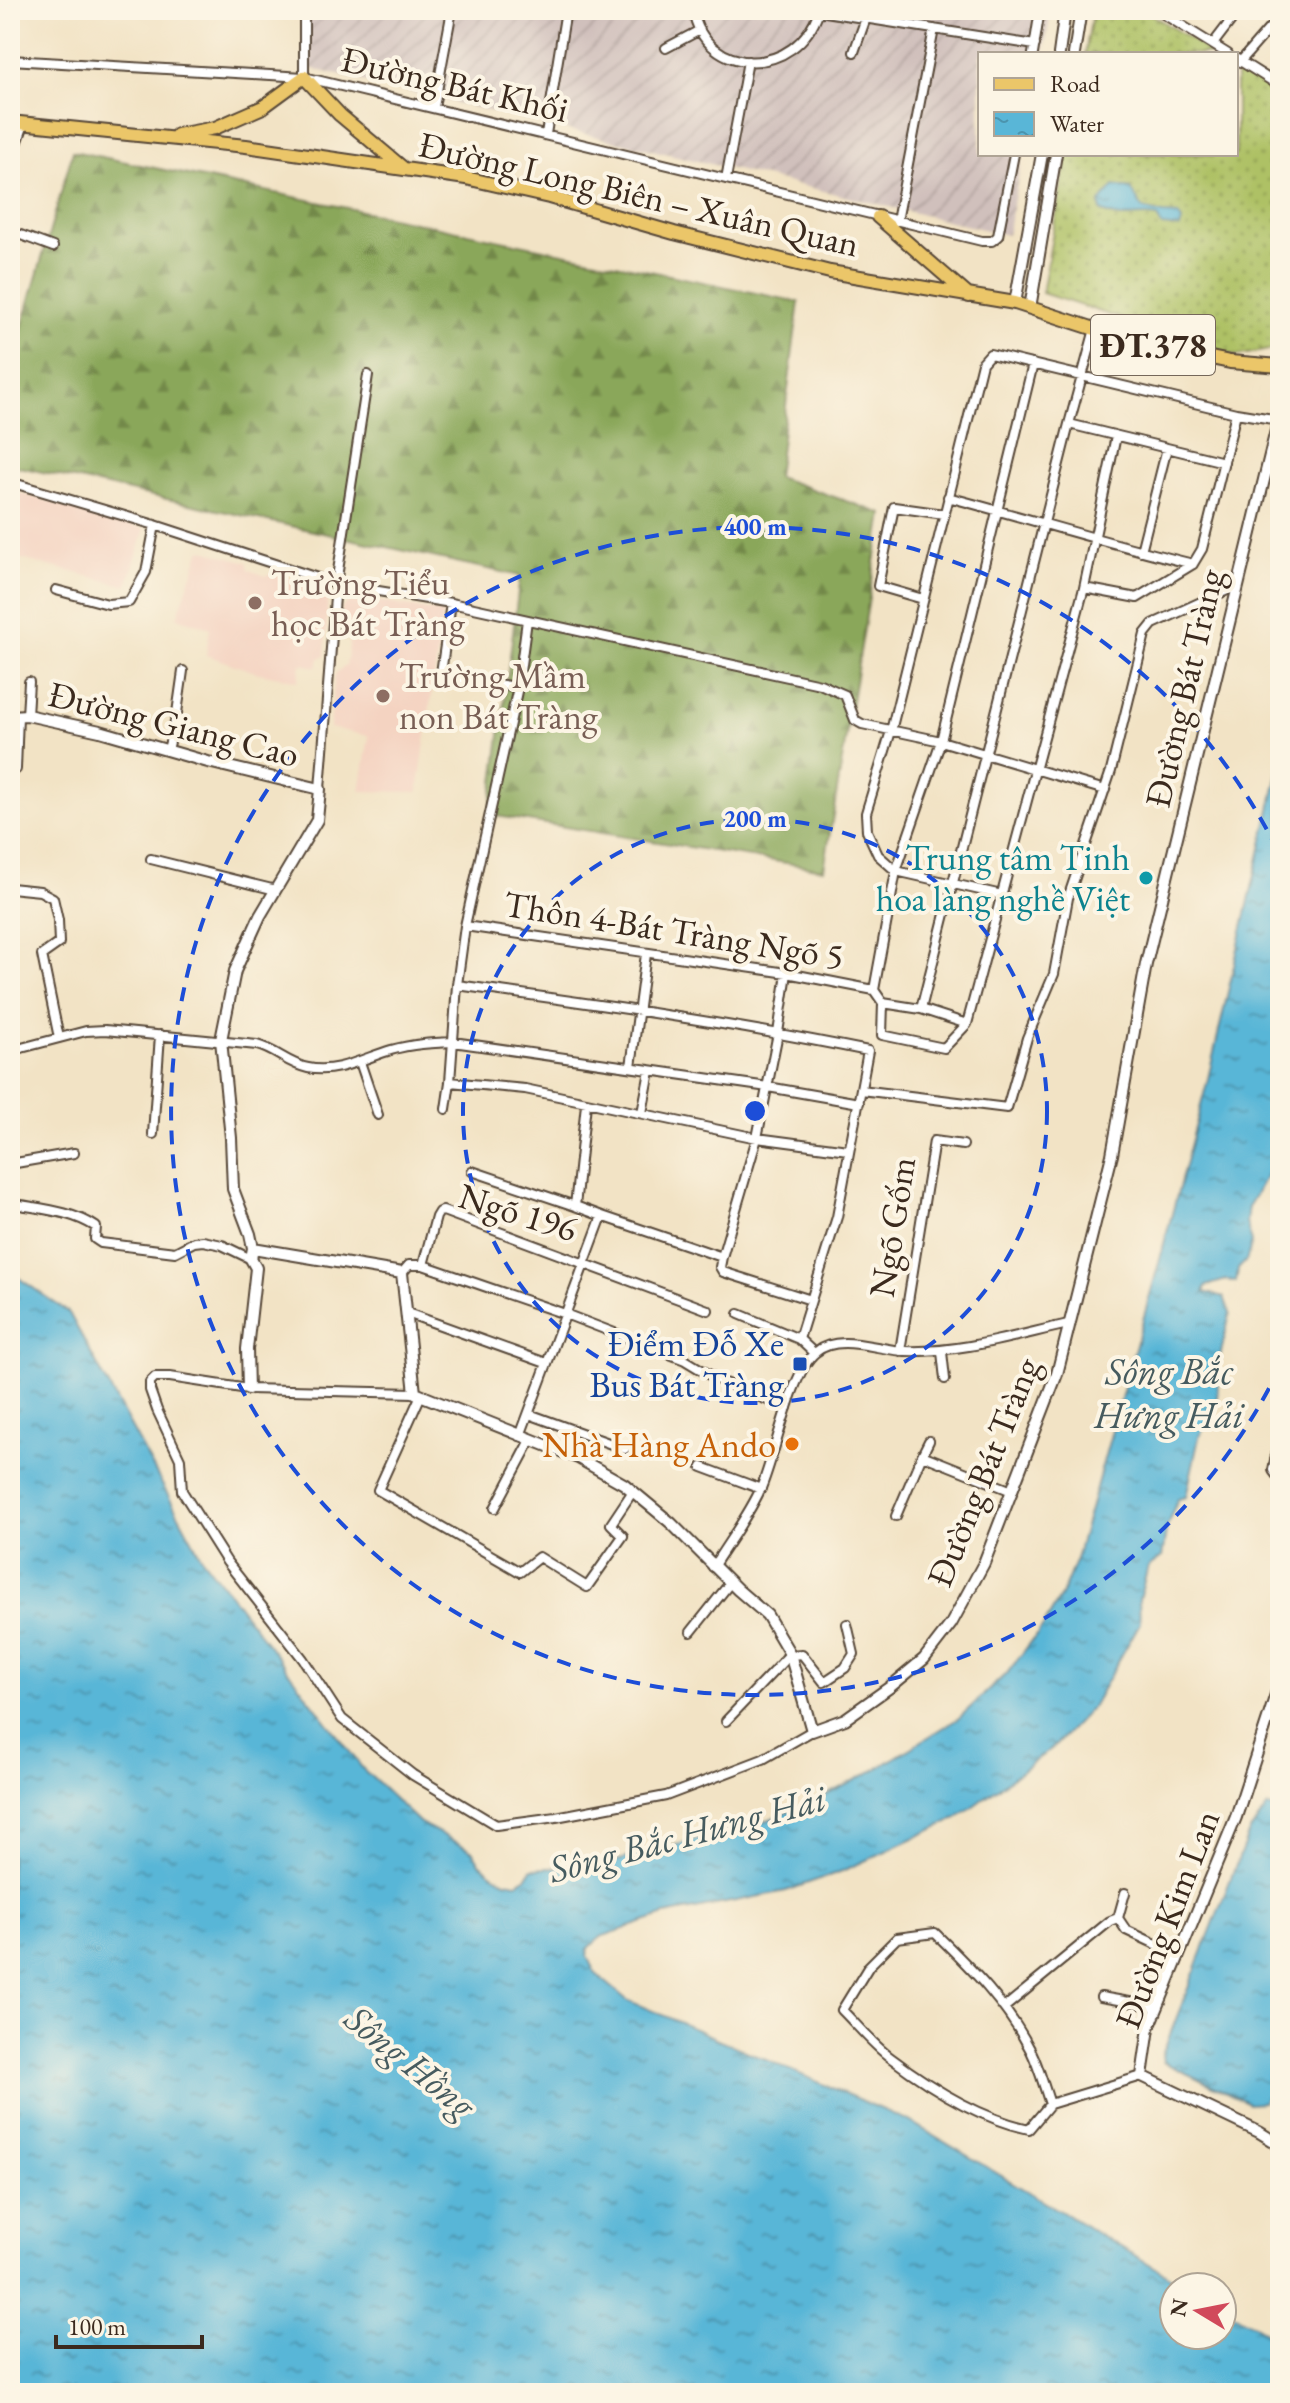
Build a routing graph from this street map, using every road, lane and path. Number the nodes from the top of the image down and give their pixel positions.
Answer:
1 (304, 10) edge
2 (452, 10) edge
3 (566, 10) edge
4 (693, 10) edge
5 (1040, 10) edge
6 (1065, 10) edge
7 (1081, 10) edge
8 (1157, 10) edge
9 (1180, 10) edge
10 (1239, 10) edge
11 (819, 11) edge
12 (869, 15) edge
13 (1280, 16) edge
14 (1173, 19) junction
15 (934, 29) junction
16 (700, 30) junction
17 (1213, 44) junction
18 (666, 48) dead end
19 (1034, 50) edge
20 (854, 52) dead end
21 (1059, 52) edge
22 (1074, 52) edge
23 (1225, 52) edge
24 (10, 60) edge
25 (1238, 60) edge
26 (748, 61) junction
27 (304, 77) junction
28 (1280, 86) edge
29 (434, 107) junction
30 (10, 115) edge
31 (16, 123) edge
32 (546, 134) junction
33 (159, 138) junction
34 (1014, 156) edge
35 (1042, 156) edge
36 (1056, 156) edge
37 (10, 160) edge
38 (403, 168) junction
39 (726, 179) junction
40 (878, 217) junction
41 (897, 221) junction
42 (10, 231) edge
43 (53, 247) dead end
44 (969, 296) junction
45 (1015, 303) junction
46 (1030, 308) junction
47 (1095, 329) junction
48 (1033, 364) junction
49 (1280, 366) edge
50 (368, 375) dead end
51 (1081, 375) junction
52 (1236, 413) junction
53 (1279, 417) edge
54 (1069, 424) junction
55 (1116, 436) junction
56 (1167, 448) junction
57 (1224, 462) junction
58 (10, 482) edge
59 (948, 497) junction
60 (999, 511) junction
61 (944, 514) junction
62 (1045, 523) junction
63 (155, 525) junction
64 (1094, 540) junction
65 (1141, 551) junction
66 (1193, 564) junction
67 (336, 584) junction
68 (1236, 586) junction
69 (1084, 588) junction
70 (56, 590) dead end
71 (923, 599) junction
72 (451, 603) junction
73 (527, 620) junction
74 (183, 671) dead end
75 (29, 682) dead end
76 (518, 687) junction
77 (18, 716) edge
78 (891, 731) junction
79 (941, 741) junction
80 (168, 750) junction
81 (986, 754) junction
82 (16, 769) dead end
83 (1036, 769) junction
84 (320, 789) junction
85 (1105, 790) junction
86 (151, 859) dead end
87 (896, 871) junction
88 (954, 883) junction
89 (10, 888) edge
90 (276, 890) junction
91 (1002, 895) junction
92 (465, 926) junction
93 (646, 954) junction
94 (787, 973) junction
95 (457, 985) junction
96 (874, 990) junction
97 (883, 1003) junction
98 (921, 1009) junction
99 (638, 1010) junction
100 (967, 1024) junction
101 (778, 1033) junction
102 (160, 1035) junction
103 (882, 1035) junction
104 (59, 1038) junction
105 (221, 1040) junction
106 (453, 1042) junction
107 (10, 1051) edge
108 (868, 1051) junction
109 (360, 1062) junction
110 (631, 1067) junction
111 (650, 1071) junction
112 (450, 1082) junction
113 (768, 1087) junction
114 (861, 1090) junction
115 (859, 1103) junction
116 (586, 1104) junction
117 (446, 1109) dead end
118 (642, 1113) junction
119 (378, 1115) dead end
120 (153, 1134) dead end
121 (757, 1138) junction
122 (963, 1145) dead end
123 (848, 1150) junction
124 (74, 1153) dead end
125 (10, 1164) edge
126 (472, 1171) dead end
127 (10, 1203) edge
128 (575, 1206) junction
129 (602, 1216) junction
130 (252, 1253) junction
131 (722, 1257) junction
132 (585, 1263) junction
133 (423, 1265) junction
134 (402, 1273) junction
135 (811, 1300) junction
136 (708, 1310) dead end
137 (407, 1313) junction
138 (565, 1314) junction
139 (739, 1314) dead end
140 (1068, 1324) junction
141 (799, 1339) junction
142 (900, 1351) junction
143 (942, 1352) junction
144 (814, 1353) junction
145 (546, 1363) junction
146 (945, 1379) dead end
147 (248, 1389) junction
148 (418, 1394) junction
149 (787, 1408) junction
150 (529, 1414) junction
151 (526, 1438) junction
152 (1280, 1440) edge
153 (929, 1441) dead end
154 (625, 1449) dead end
155 (922, 1455) junction
156 (702, 1467) dead end
157 (1280, 1478) edge
158 (761, 1489) junction
159 (633, 1491) junction
160 (1012, 1491) junction
161 (495, 1508) dead end
162 (896, 1516) dead end
163 (713, 1567) junction
164 (730, 1583) junction
165 (847, 1624) dead end
166 (691, 1632) dead end
167 (790, 1655) junction
168 (1280, 1682) edge
169 (726, 1721) dead end
170 (812, 1731) junction
171 (1125, 1893) dead end
172 (1118, 1918) junction
173 (1179, 1955) junction
174 (1101, 1997) dead end
175 (1005, 2007) junction
176 (1158, 2007) junction
177 (1142, 2076) junction
178 (1050, 2104) junction
179 (1280, 2145) edge

1 - 27 street
2 - 29 street
3 - 32 street
4 - 16 street
5 - 19 street
6 - 21 street
7 - 22 street
8 - 14 street
9 - 14 street
10 - 17 street
11 - 12 street
11 - 26 street
12 - 15 street
12 - 20 street
13 - 25 street
14 - 17 street
15 - 19 street
15 - 41 street
16 - 18 street
16 - 26 street
17 - 23 street
24 - 27 street, Đường Bát Khối
25 - 28 street
26 - 39 street
27 - 29 street, Đường Bát Khối
27 - 33 main road
27 - 38 main road
29 - 32 street, Đường Bát Khối
30 - 31 main road
31 - 33 main road, Đường Long Biên – Xuân Quan
31 - 37 street
32 - 39 street, Đường Bát Khối
33 - 38 main road, Đường Long Biên – Xuân Quan
34 - 41 street, Đường Bát Khối
35 - 45 street
36 - 46 street
38 - 44 main road, Đường Long Biên – Xuân Quan
39 - 40 street, Đường Bát Khối
40 - 41 street, Đường Bát Khối
40 - 44 main road
42 - 43 street
44 - 45 main road, Đường Long Biên – Xuân Quan
45 - 46 main road, ĐT.378
46 - 47 main road, ĐT.378
47 - 49 main road, ĐT.378
47 - 51 street
48 - 51 street
48 - 59 street
48 - 60 street
50 - 67 street
51 - 52 street
51 - 54 street
52 - 53 street
52 - 57 street
53 - 68 street, Đường Bát Tràng
54 - 55 street
54 - 62 street
55 - 56 street
55 - 64 street
56 - 57 street
56 - 65 street
57 - 66 street
58 - 63 street
59 - 60 street
59 - 61 street
60 - 62 street
60 - 79 street
61 - 71 street
61 - 71 street
62 - 64 street
62 - 81 street
63 - 67 street
63 - 70 street
64 - 65 street
64 - 69 street
65 - 66 street
66 - 69 street
67 - 72 street
67 - 84 street
68 - 85 street
68 - 140 street, Đường Bát Tràng
69 - 83 street
71 - 78 street
72 - 73 street
72 - 76 street
73 - 76 street, Thôn 4-Bát Tràng Ngõ 5
73 - 78 street
74 - 80 street
75 - 77 street
76 - 92 street, Thôn 4-Bát Tràng Ngõ 5
77 - 80 street, Đường Giang Cao
77 - 82 street
78 - 79 street
78 - 87 street
79 - 81 street
79 - 87 street
80 - 84 street, Đường Giang Cao
81 - 83 street
81 - 88 street
83 - 85 street
83 - 91 street
84 - 90 street, Đường Giang Cao
85 - 114 street
86 - 90 street
87 - 88 street
87 - 96 street
88 - 91 street
88 - 98 street
89 - 104 street
90 - 105 street, Đường Giang Cao
91 - 100 street
92 - 93 street, Thôn 4-Bát Tràng Ngõ 5
92 - 95 street, Thôn 4-Bát Tràng Ngõ 5
93 - 94 street, Thôn 4-Bát Tràng Ngõ 5
93 - 99 street
94 - 96 street, Thôn 4-Bát Tràng Ngõ 5
94 - 101 street
95 - 99 street
95 - 106 street, Thôn 4-Bát Tràng Ngõ 5
96 - 97 street
97 - 98 street
97 - 103 street
98 - 100 street
99 - 101 street
99 - 110 street
100 - 103 street
101 - 108 street
101 - 113 street
102 - 104 street
102 - 105 street
102 - 120 street
103 - 108 street
104 - 107 street
105 - 109 street
105 - 130 street, Đường Giang Cao
106 - 109 street
106 - 110 street
106 - 112 street, Thôn 4-Bát Tràng Ngõ 5
108 - 114 street
109 - 119 street
110 - 111 street
111 - 113 street
111 - 118 street
112 - 116 street
112 - 117 street, Thôn 4-Bát Tràng Ngõ 5
113 - 115 street
113 - 121 street
114 - 115 street
115 - 123 street
116 - 118 street
116 - 128 street
118 - 121 street
121 - 123 street
121 - 131 street
122 - 142 street, Ngõ Gốm
123 - 135 street
124 - 125 street
126 - 128 street
127 - 130 street
128 - 129 street
129 - 131 street
129 - 132 street
130 - 134 street
130 - 147 street, Đường Giang Cao
131 - 135 street
132 - 133 street, Ngõ 196
132 - 136 street
132 - 138 street
133 - 134 street
133 - 138 street
134 - 137 street
135 - 141 street
137 - 145 street
137 - 148 street
138 - 145 street
138 - 149 street
139 - 141 street
140 - 143 street
140 - 160 street, Đường Bát Tràng
141 - 144 street
142 - 143 street
142 - 144 street
143 - 146 street
144 - 149 street
145 - 150 street
147 - 148 street
147 - 170 street
148 - 151 street
148 - 159 street
149 - 158 street
150 - 151 street
150 - 154 street
151 - 159 street
151 - 161 street
152 - 157 street
153 - 155 street
155 - 160 street
155 - 162 street
156 - 158 street
158 - 163 street
159 - 163 street
160 - 170 street, Đường Bát Tràng
163 - 164 street
164 - 166 street
164 - 167 street
165 - 167 street
167 - 169 street
167 - 170 street
168 - 173 street, Đường Kim Lan
171 - 172 street
172 - 173 street
172 - 175 street
173 - 176 street, Đường Kim Lan
174 - 176 street
175 - 178 street
175 - 178 street
176 - 177 street, Đường Kim Lan
177 - 178 street
177 - 179 street, Đường Kim Lan

